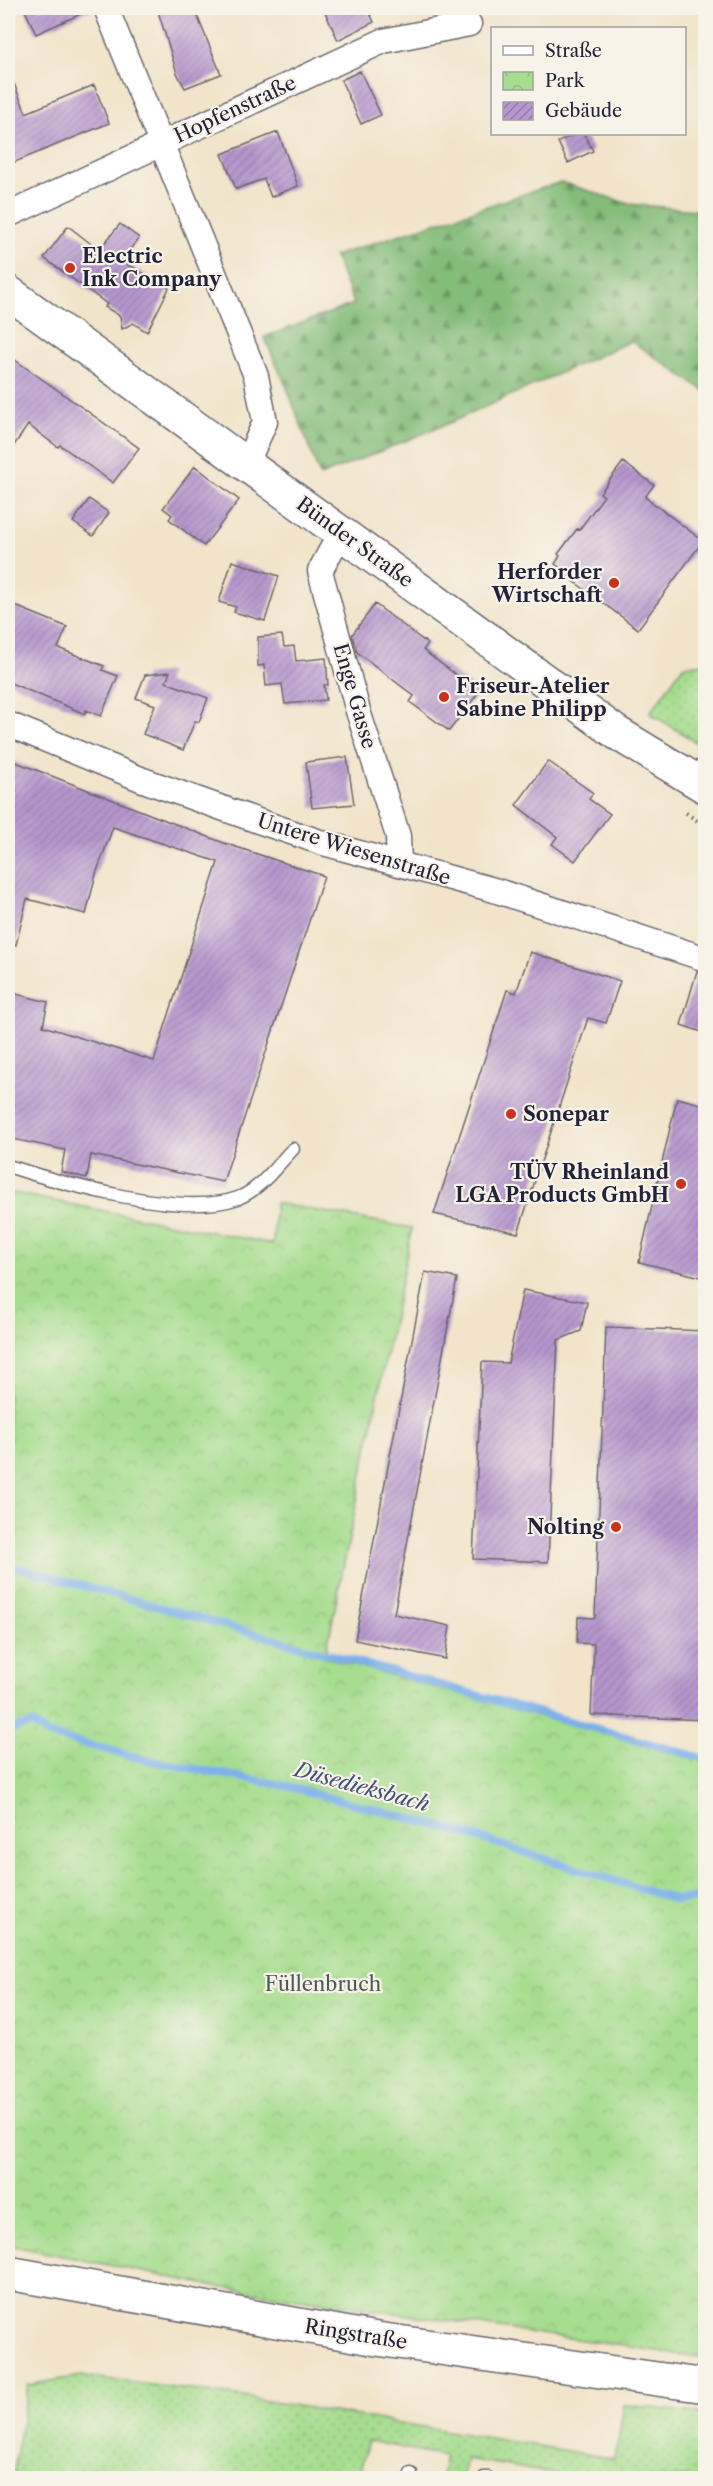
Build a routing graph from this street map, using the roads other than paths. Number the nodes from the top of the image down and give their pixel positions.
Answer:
1 (106, 8) edge
2 (470, 24) dead end
3 (161, 143) junction
4 (8, 215) edge
5 (8, 292) edge
6 (246, 465) junction
7 (341, 532) junction
8 (8, 724) edge
9 (705, 787) edge
10 (399, 864) junction
11 (705, 959) edge
12 (293, 1149) dead end
13 (8, 1166) edge
14 (8, 2273) edge
15 (705, 2386) edge

1 - 3 street
2 - 3 street, Hopfenstraße
3 - 4 street, Hopfenstraße
3 - 6 street
5 - 6 main road, Bünder Straße
6 - 7 main road, Bünder Straße
7 - 9 main road, Bünder Straße
7 - 10 street, Enge Gasse
8 - 10 street, Untere Wiesenstraße
10 - 11 street, Untere Wiesenstraße
12 - 13 lane
14 - 15 main road, Ringstraße

